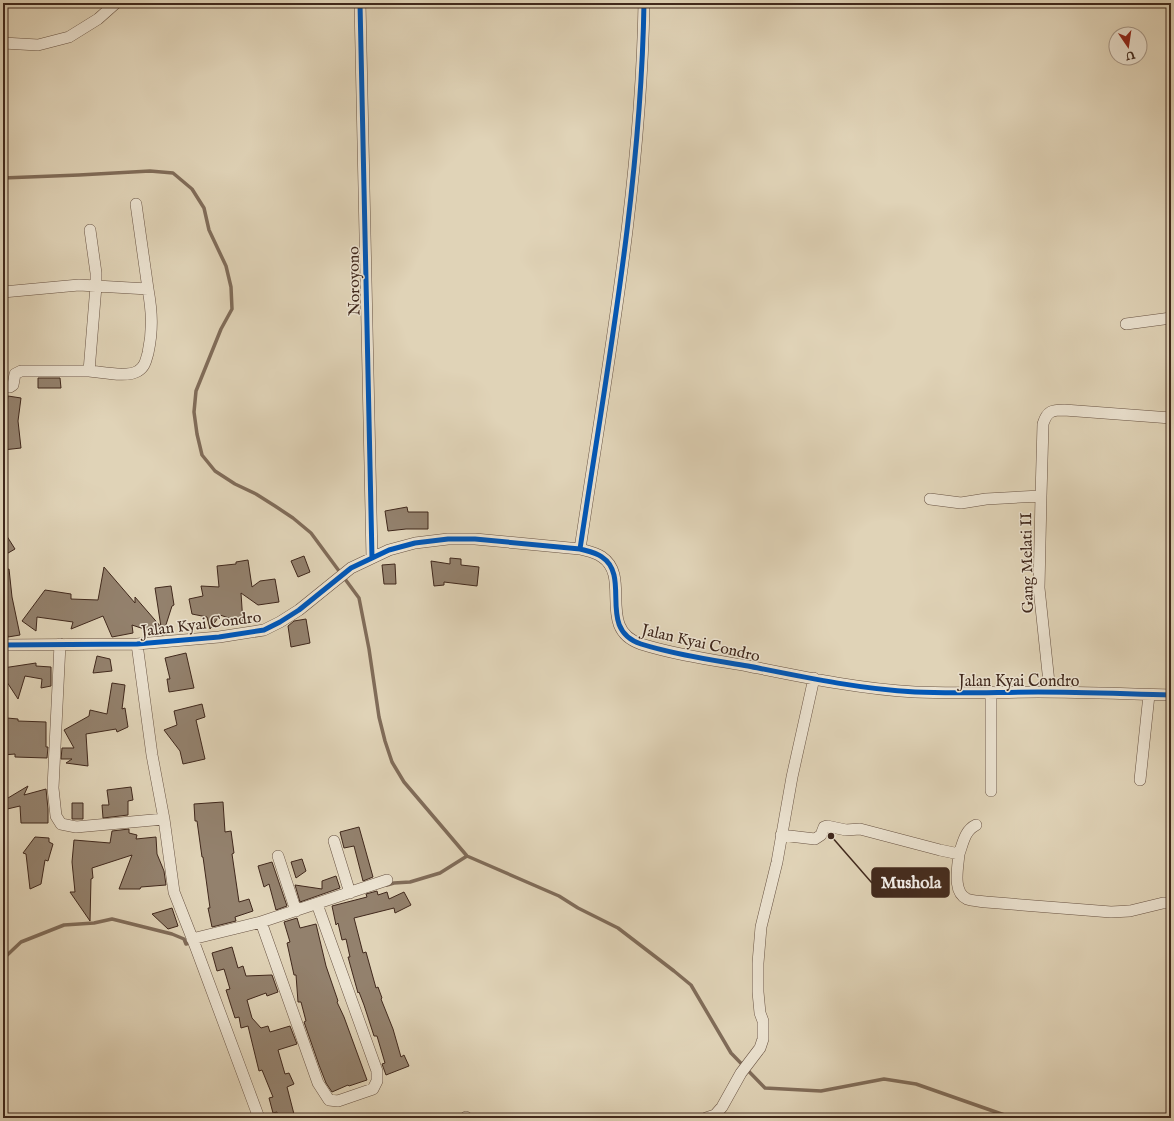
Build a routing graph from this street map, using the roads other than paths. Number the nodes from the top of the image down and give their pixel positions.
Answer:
1 (116, 3) edge
2 (360, 3) edge
3 (644, 3) edge
4 (3, 43) edge
5 (136, 204) dead end
6 (90, 230) dead end
7 (96, 286) junction
8 (148, 289) junction
9 (3, 292) edge
10 (1171, 318) edge
11 (1126, 324) dead end
12 (89, 371) junction
13 (3, 387) edge
14 (1171, 418) edge
15 (1041, 496) junction
16 (930, 499) dead end
17 (580, 549) junction
18 (372, 558) junction
19 (60, 644) junction
20 (137, 644) junction
21 (3, 645) edge
22 (814, 678) junction
23 (991, 692) junction
24 (1050, 692) junction
25 (1149, 695) junction
26 (1171, 695) edge
27 (1140, 780) dead end
28 (991, 791) dead end
29 (164, 819) junction
30 (976, 825) dead end
31 (781, 835) junction
32 (334, 841) dead end
33 (959, 854) junction
34 (278, 856) dead end
35 (387, 880) dead end
36 (350, 893) junction
37 (1171, 903) edge
38 (317, 907) junction
39 (296, 911) junction
40 (262, 927) junction
41 (194, 942) junction
42 (259, 1118) edge
43 (706, 1118) edge

1 - 4 street
2 - 18 street, Noroyono
3 - 17 street
5 - 8 street
6 - 7 street
7 - 8 street
7 - 9 street
7 - 12 street
8 - 12 street
10 - 11 street
12 - 13 street
14 - 15 street
15 - 16 street, Gang Melati II
15 - 24 street, Gang Melati II
17 - 18 street, Jalan Kyai Condro
17 - 22 street, Jalan Kyai Condro
18 - 20 street, Jalan Kyai Condro
19 - 20 street, Jalan Kyai Condro
19 - 21 street, Jalan Kyai Condro
19 - 29 street
20 - 29 street
22 - 23 street, Jalan Kyai Condro
22 - 31 street
23 - 24 street, Jalan Kyai Condro
23 - 28 street
24 - 25 street, Jalan Kyai Condro
25 - 26 street, Jalan Kyai Condro
25 - 27 street
29 - 41 street
30 - 33 street
31 - 33 street
31 - 43 street
32 - 36 street
33 - 37 street
34 - 39 street
35 - 36 street
36 - 38 street
38 - 39 street
38 - 40 street
39 - 40 street
40 - 41 street
41 - 42 street

